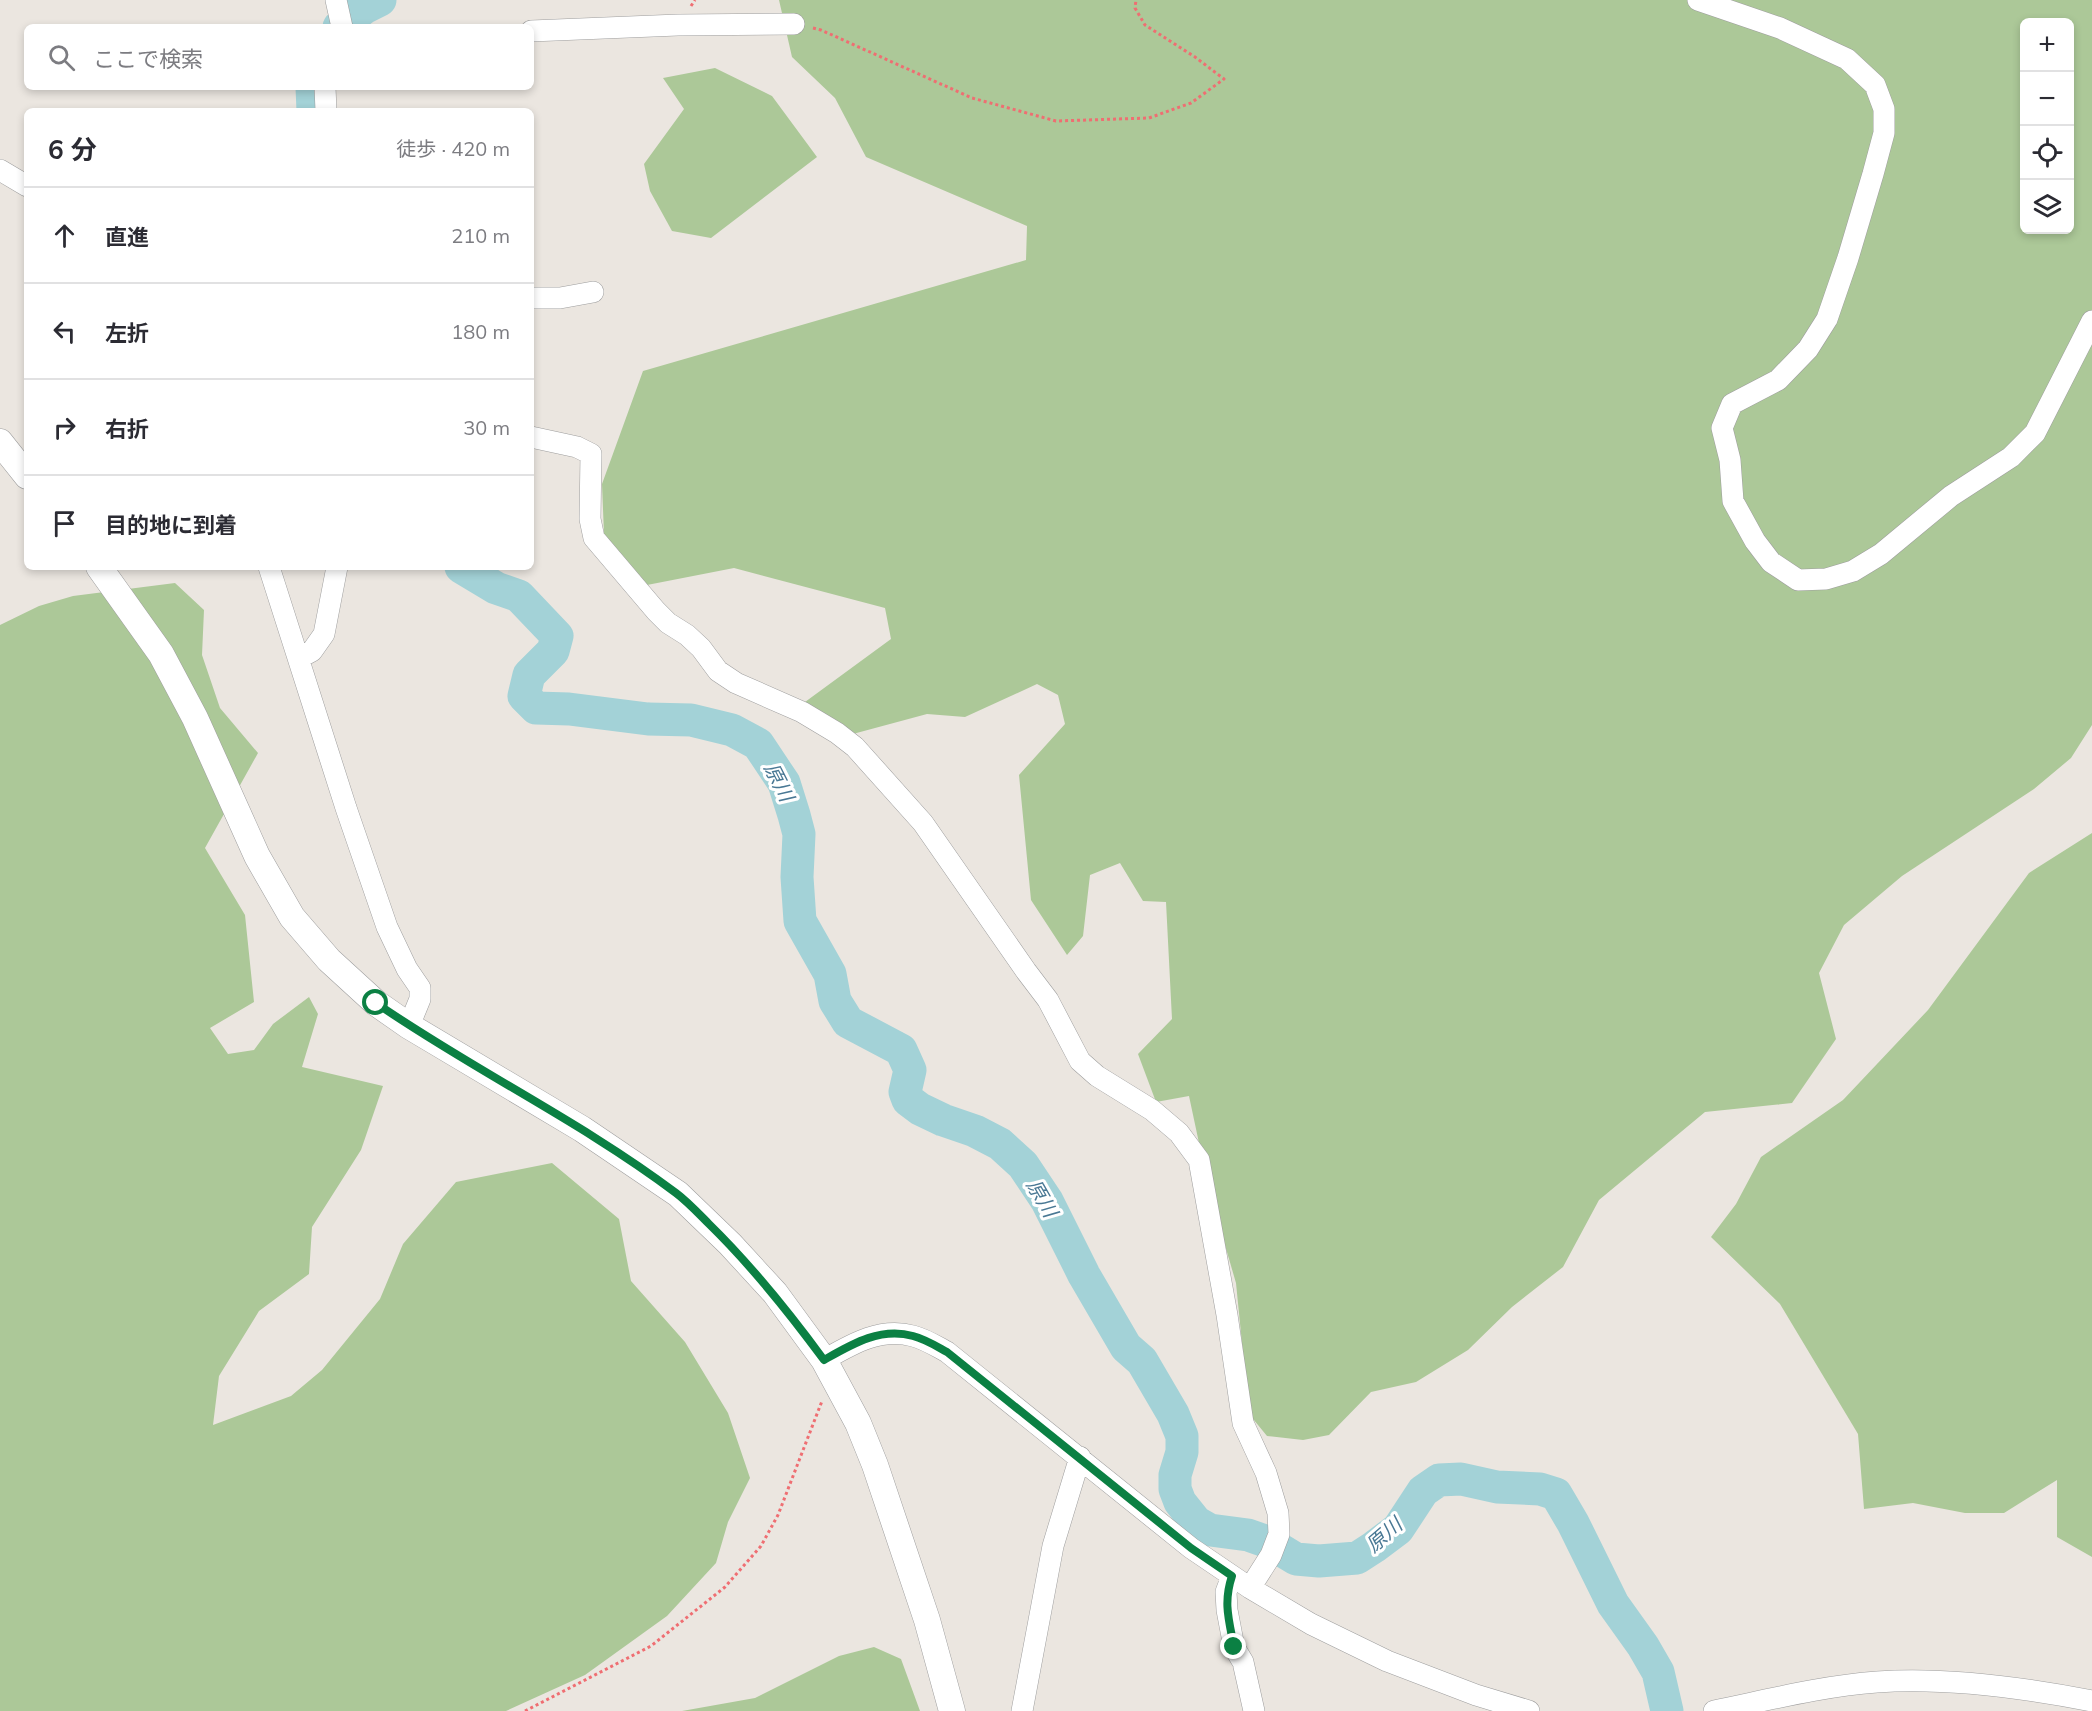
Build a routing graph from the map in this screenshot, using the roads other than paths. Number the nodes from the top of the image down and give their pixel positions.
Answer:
1 (1698, 0) edge
2 (794, 24) road end
3 (534, 31) edge
4 (325, 90) edge
5 (326, 108) edge
6 (0, 170) edge
7 (24, 184) edge
8 (593, 292) dead end
9 (534, 298) edge
10 (2092, 321) edge
11 (534, 438) edge
12 (0, 442) edge
13 (24, 472) edge
14 (101, 570) edge
15 (270, 570) edge
16 (337, 570) edge
17 (299, 658) junction
18 (409, 1026) junction
19 (824, 1360) junction
20 (1080, 1457) junction
21 (1232, 1576) junction
22 (1250, 1588) junction
23 (2092, 1701) edge
24 (952, 1711) edge
25 (1022, 1711) edge
26 (1254, 1711) edge
27 (1529, 1711) edge
28 (1714, 1711) edge

1 - 10 street
2 - 3 street
4 - 5 street
6 - 7 street
8 - 9 street
11 - 22 street
12 - 13 street
14 - 18 street
15 - 17 street
16 - 17 street
17 - 18 street
18 - 19 street
19 - 20 street
19 - 24 street
20 - 21 street
20 - 25 street
21 - 22 street
21 - 26 street
22 - 27 street
23 - 28 street

